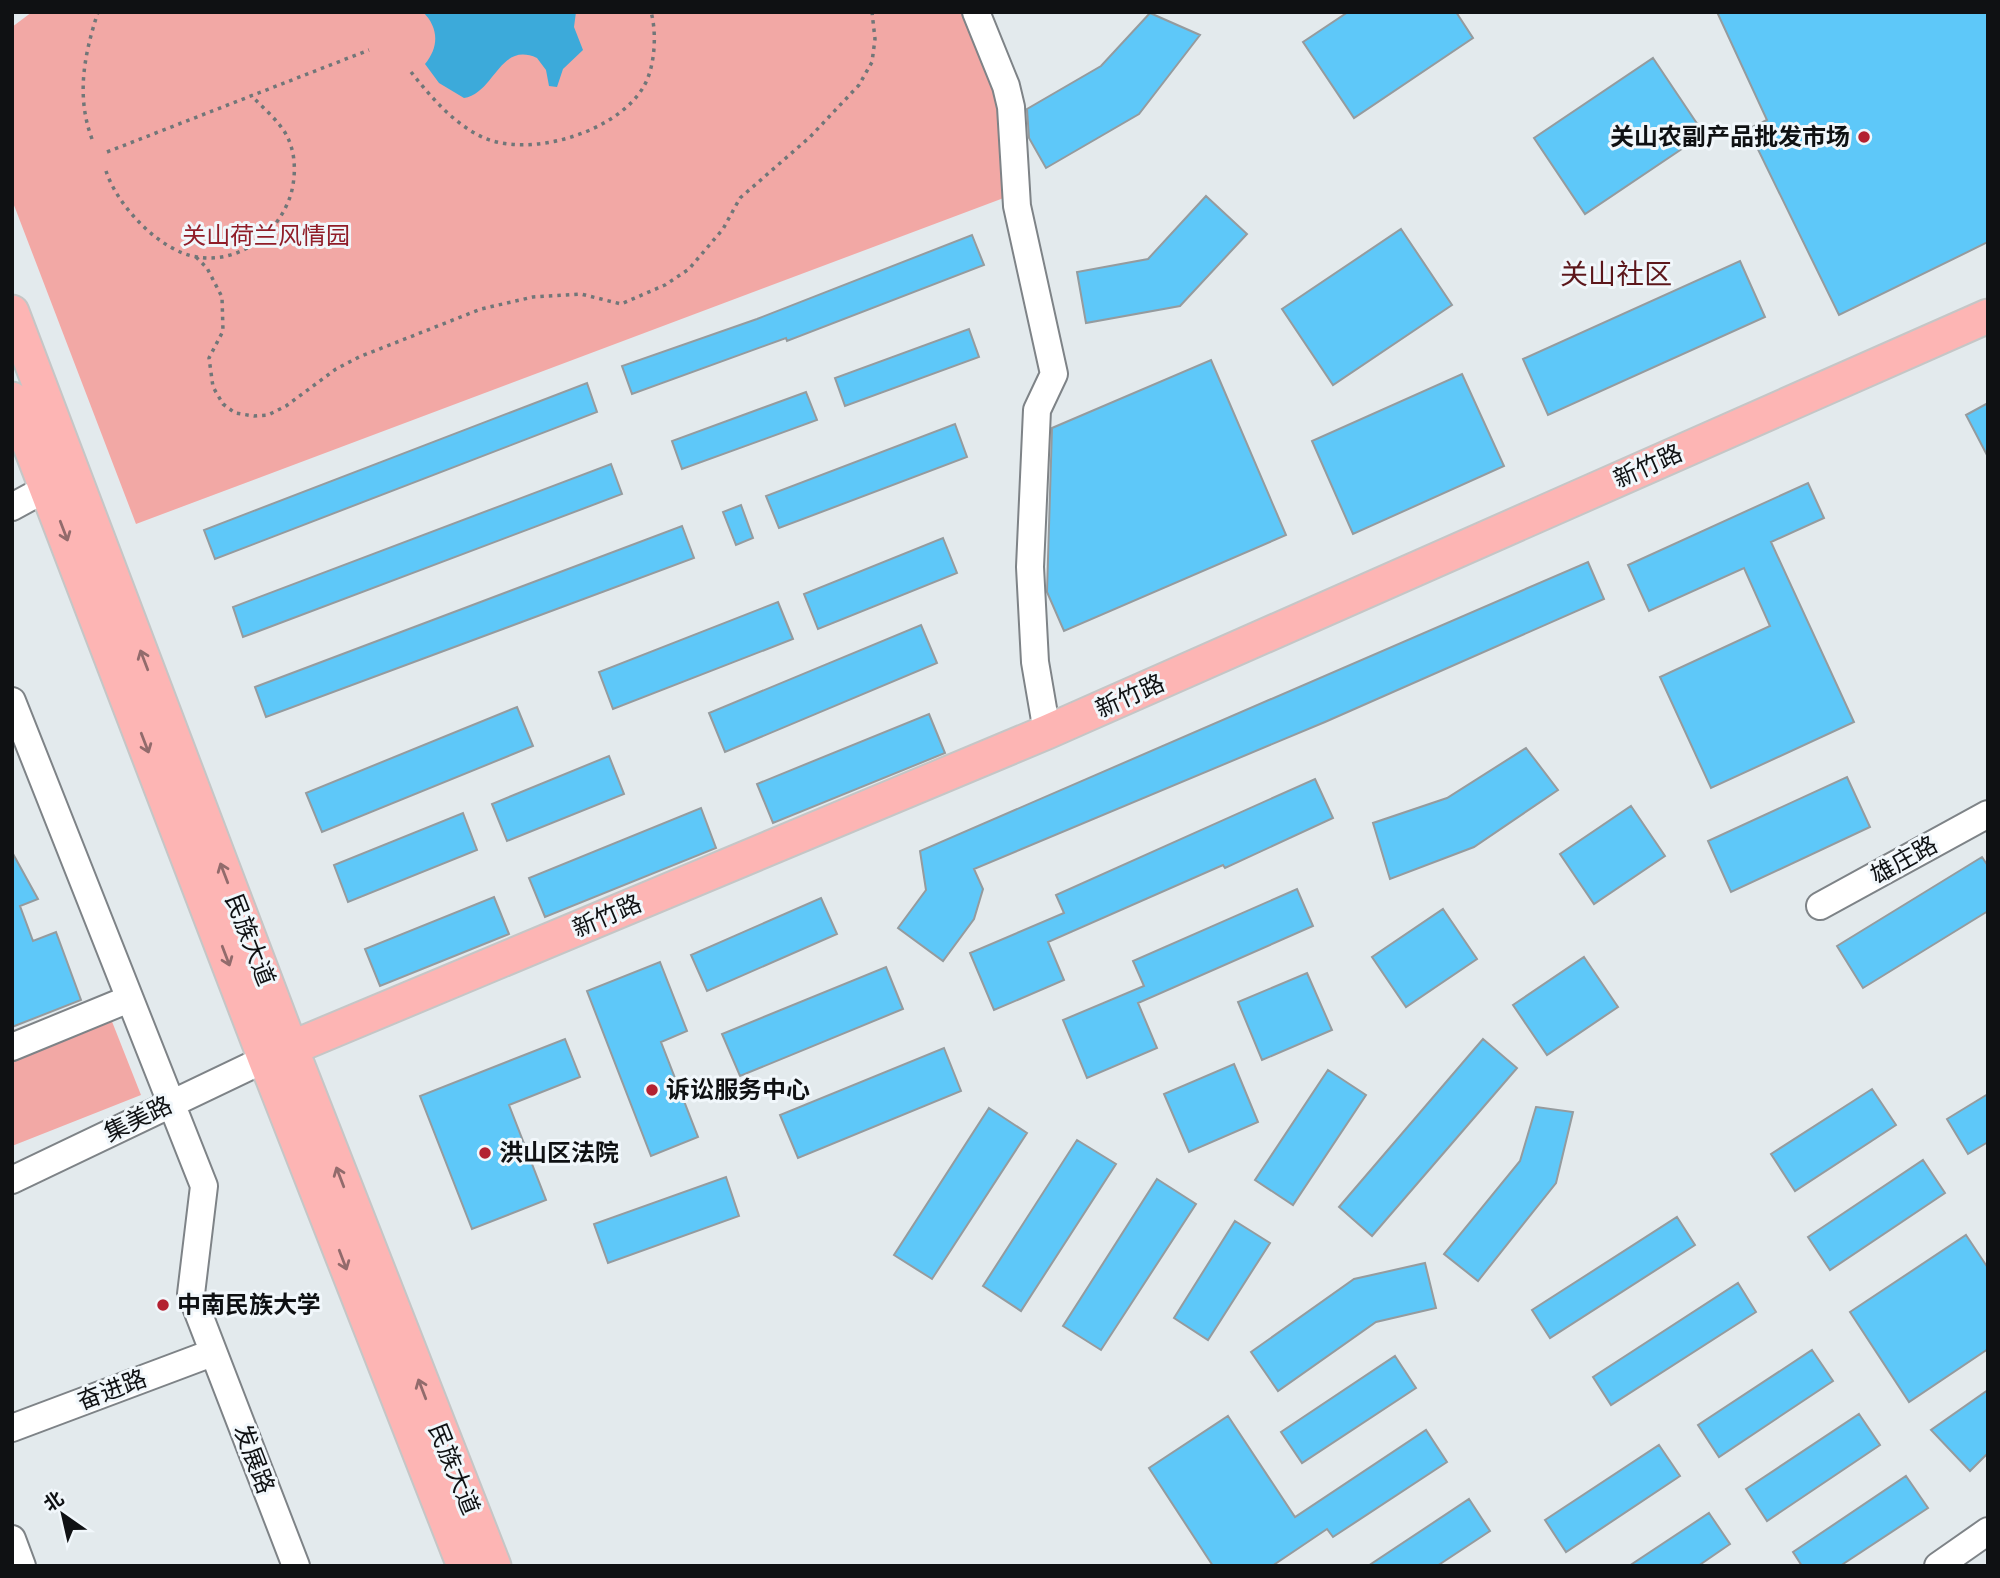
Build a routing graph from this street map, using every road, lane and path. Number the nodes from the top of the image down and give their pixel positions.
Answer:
1 (98, 12) edge
2 (651, 12) edge
3 (872, 12) edge
4 (976, 12) edge
5 (369, 50) dead end
6 (411, 72) dead end
7 (251, 95) junction
8 (92, 139) dead end
9 (107, 152) dead end
10 (106, 172) dead end
11 (196, 257) junction
12 (12, 313) edge
13 (1988, 316) edge
14 (12, 399) edge
15 (47, 488) junction
16 (12, 507) edge
17 (12, 701) edge
18 (1047, 732) junction
19 (1988, 814) edge
20 (1820, 906) dead end
21 (130, 999) junction
22 (12, 1047) edge
23 (278, 1054) junction
24 (170, 1104) junction
25 (12, 1180) edge
26 (212, 1353) junction
27 (12, 1428) edge
28 (1988, 1531) edge
29 (12, 1539) edge
30 (22, 1566) edge
31 (296, 1566) edge
32 (464, 1566) edge
33 (494, 1566) edge
34 (1938, 1566) edge

1 - 8 path
2 - 6 path
3 - 11 path
4 - 18 street
5 - 7 path
7 - 9 path
7 - 11 path
10 - 11 path
23 -> 12 main road, 民族大道
13 - 18 main road, 新竹路
14 - 15 main road, 民族大道
15 - 16 street
15 -> 23 main road, 民族大道
17 - 21 street, 发展路
18 - 23 main road, 新竹路
19 - 20 street, 雄庄路
21 - 22 street
21 - 24 street, 发展路
23 - 24 street, 集美路
23 -> 32 main road, 民族大道
33 -> 23 main road, 民族大道
24 - 25 street, 集美路
24 - 26 street, 发展路
26 - 27 street, 奋进路
26 - 31 street, 发展路
28 - 34 street
29 - 30 street

